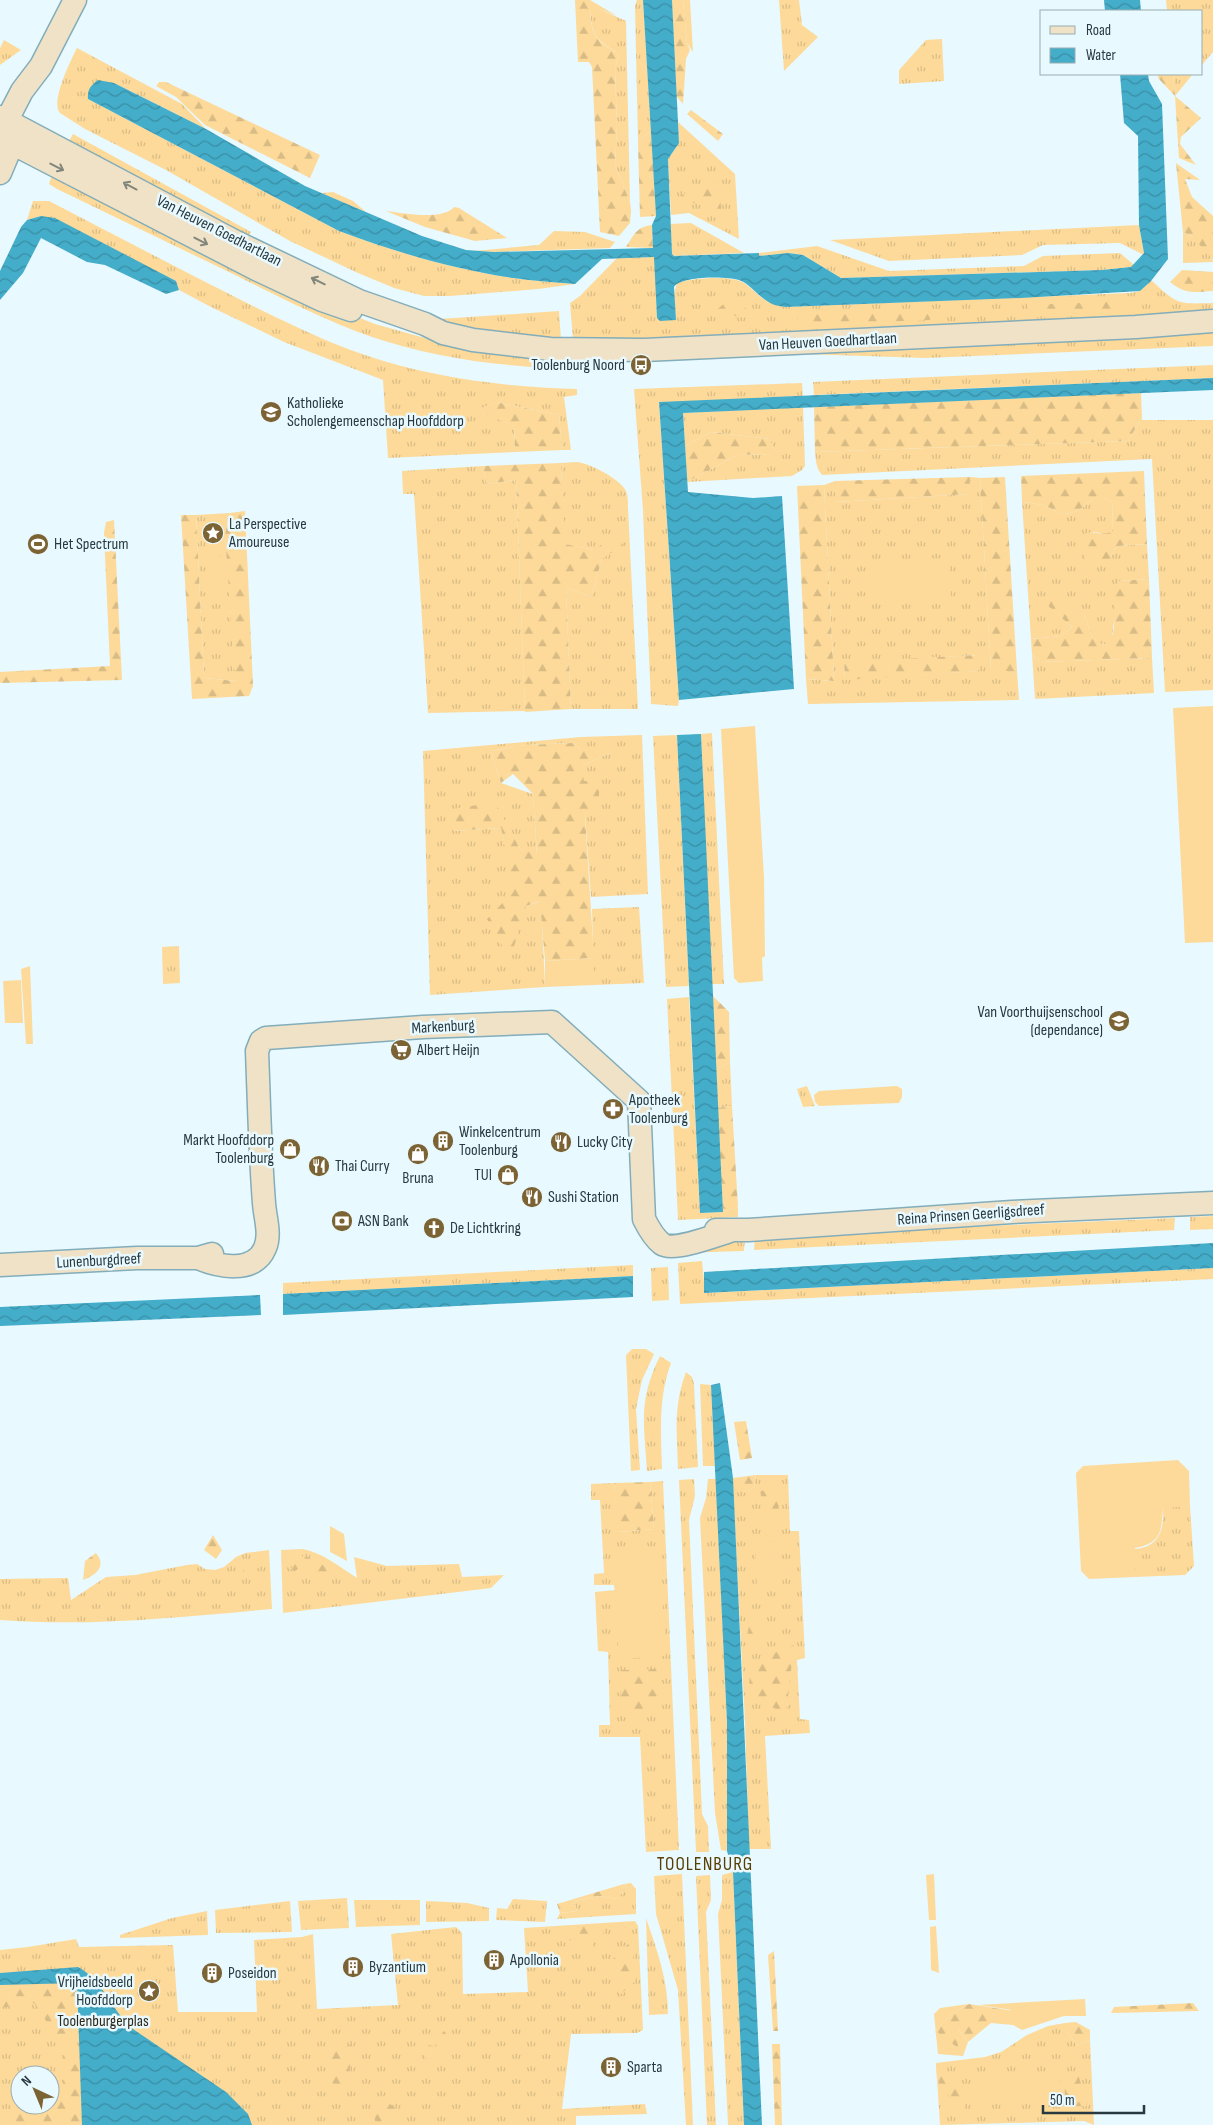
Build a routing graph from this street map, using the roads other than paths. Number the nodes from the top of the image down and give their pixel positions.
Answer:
1 (75, 0) edge
2 (6, 132) edge
3 (0, 173) edge
4 (1213, 321) edge
5 (1213, 1203) edge
6 (653, 1234) joint
7 (256, 1250) joint
8 (0, 1265) edge

1 - 2 street
2 - 3 street
2 - 4 street, Van Heuven Goedhartlaan
5 - 6 street, Reina Prinsen Geerligsdreef
6 - 7 street, Markenburg
7 - 8 street, Lunenburgdreef

